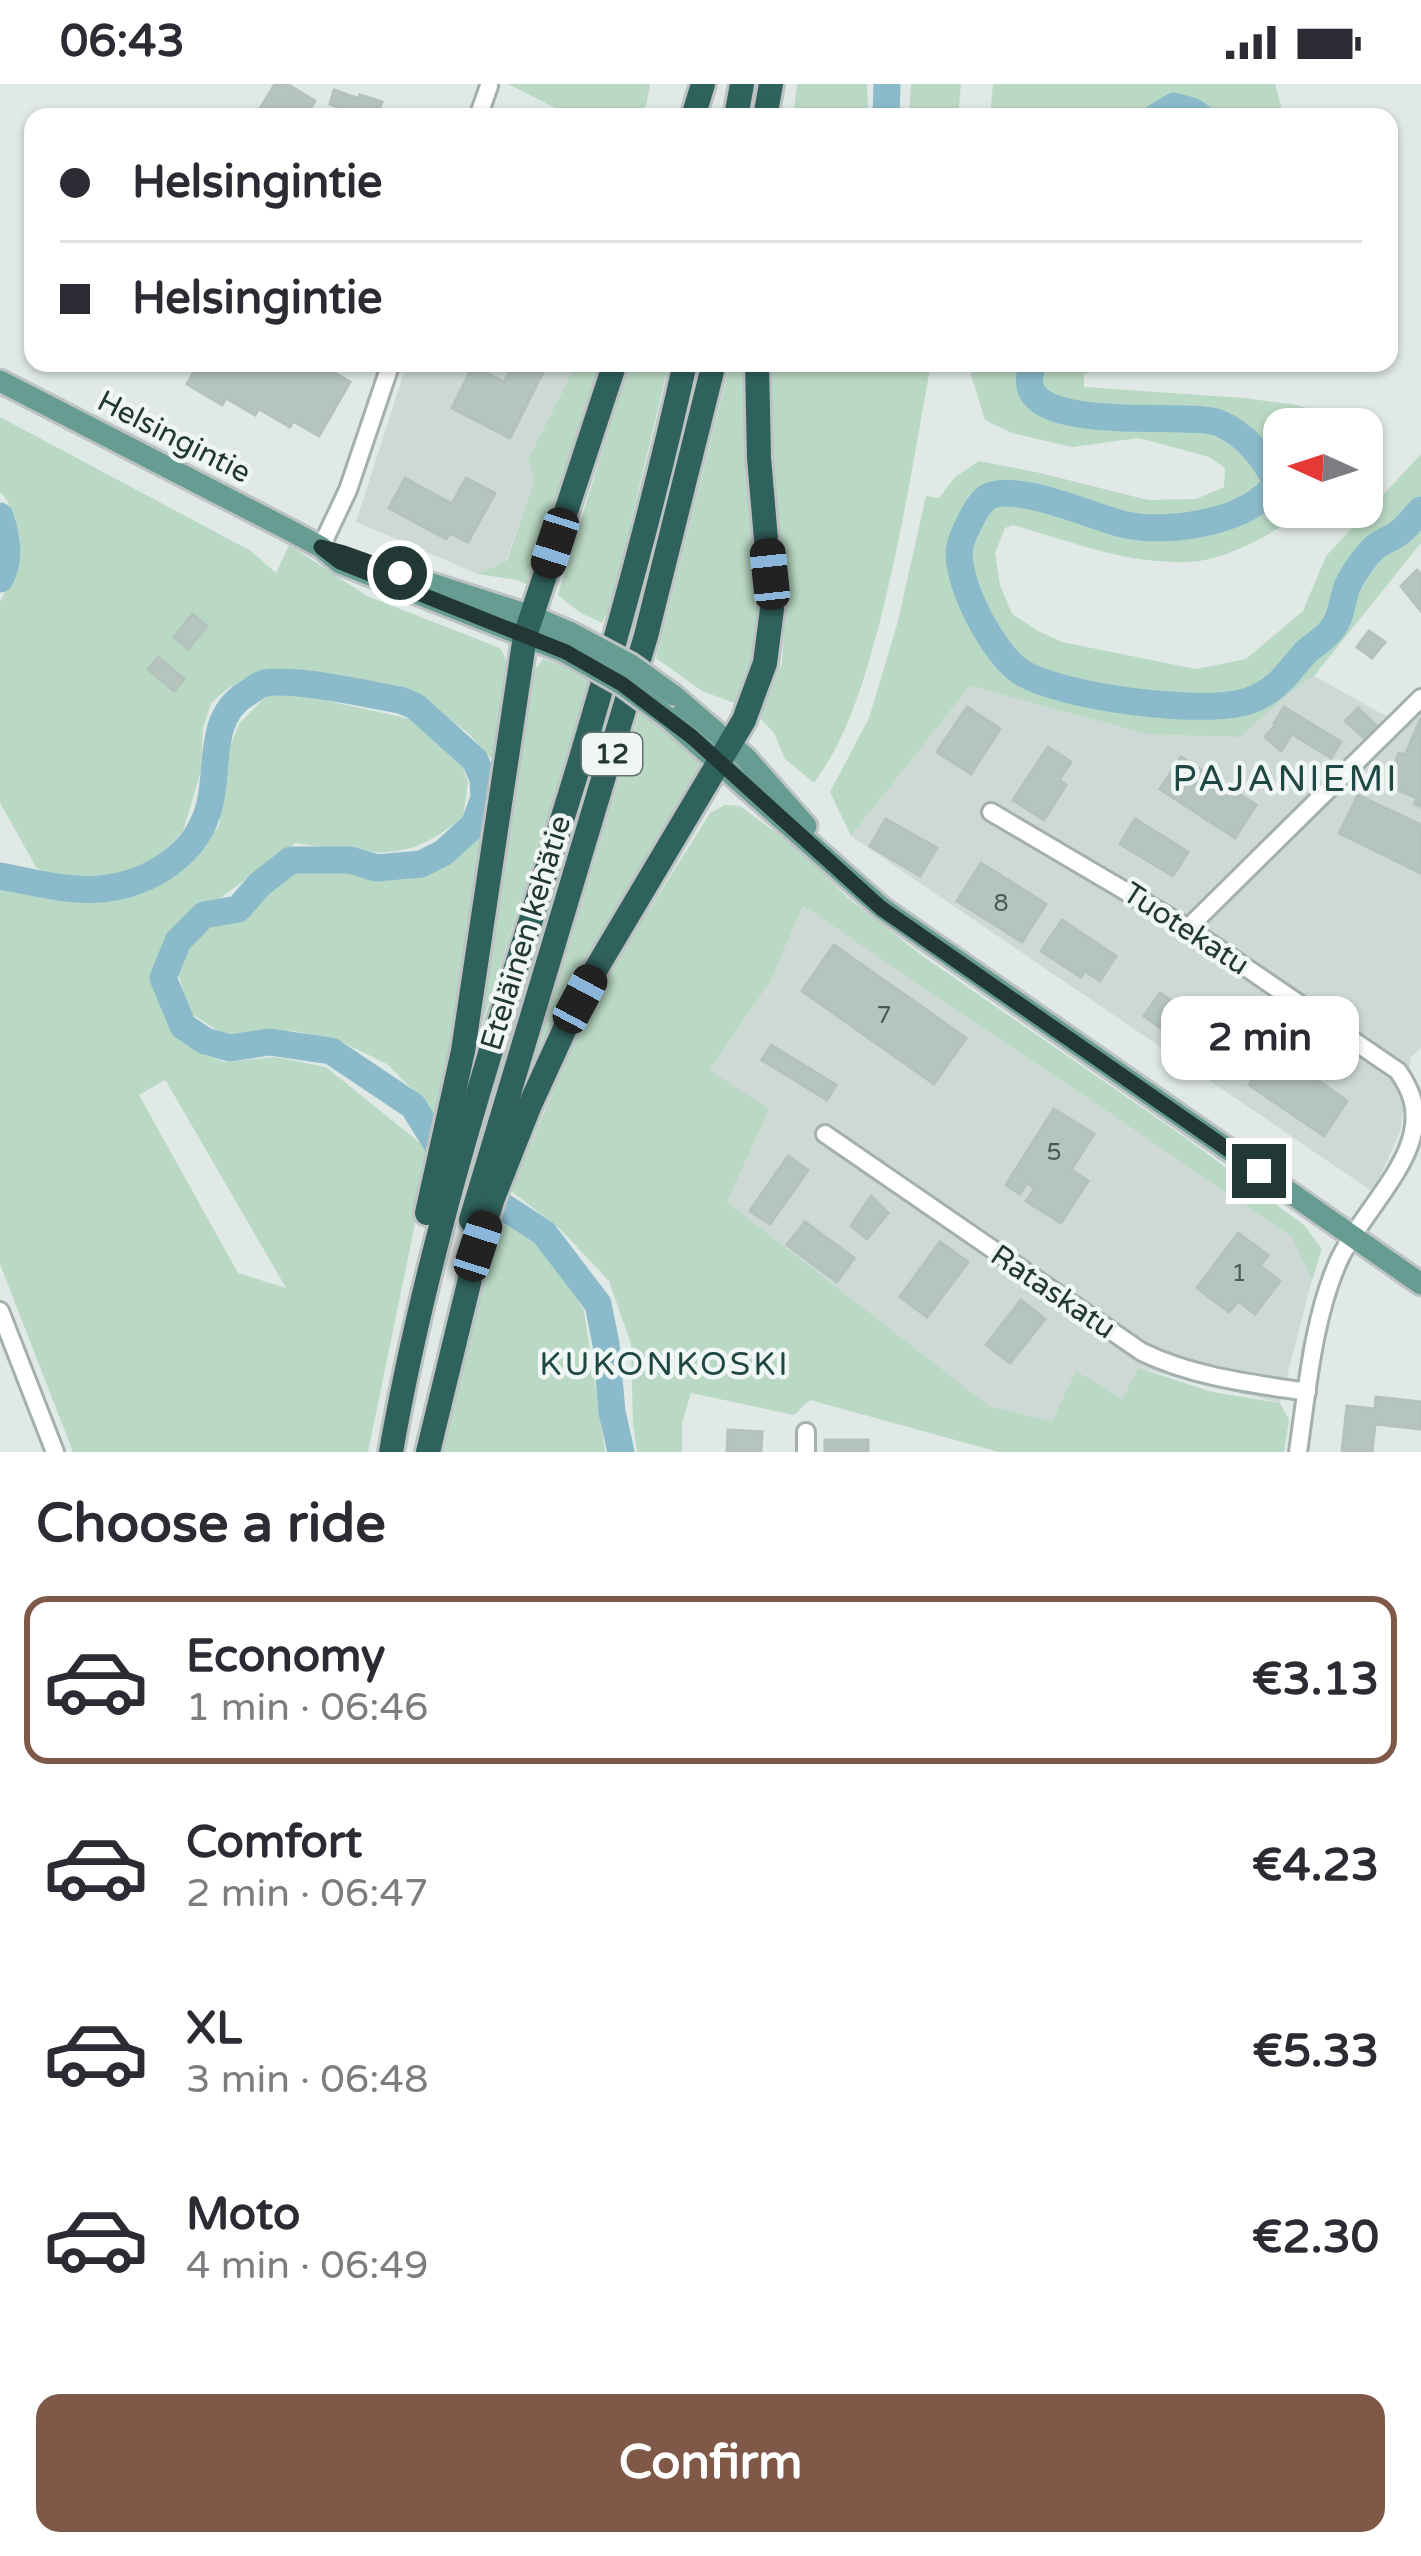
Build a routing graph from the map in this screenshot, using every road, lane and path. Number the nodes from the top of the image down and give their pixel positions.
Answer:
1 (388, 372) edge
2 (612, 372) edge
3 (683, 372) edge
4 (712, 372) edge
5 (757, 372) edge
6 (0, 381) edge
7 (321, 547) junction
8 (528, 626) junction
9 (1421, 698) edge
10 (724, 752) junction
11 (991, 812) dead end
12 (1188, 928) junction
13 (459, 1116) junction
14 (825, 1135) dead end
15 (502, 1146) junction
16 (1352, 1237) junction
17 (1421, 1284) edge
18 (0, 1311) edge
19 (1306, 1392) junction
20 (806, 1432) dead end
21 (49, 1450) edge
22 (389, 1452) edge
23 (424, 1452) edge
24 (806, 1452) edge
25 (1298, 1452) edge

1 - 7 street
2 - 8 highway
3 - 13 highway, Eteläinen kehätie / 12
4 - 15 highway, Eteläinen kehätie / 12
5 - 10 highway
6 - 7 main road, Helsingintie
7 - 8 main road, Helsingintie
8 - 10 main road, Helsingintie, bridge
8 - 13 highway
9 - 12 street
10 - 15 highway
10 - 16 main road, Helsingintie
11 - 12 street, Tuotekatu
12 - 16 street, Tuotekatu
13 - 22 highway, Eteläinen kehätie / 12
14 - 19 street, Rataskatu
15 - 23 highway, Eteläinen kehätie / 12
16 - 17 main road, Helsingintie
16 - 19 street
18 - 21 street
19 - 25 street
20 - 24 street

